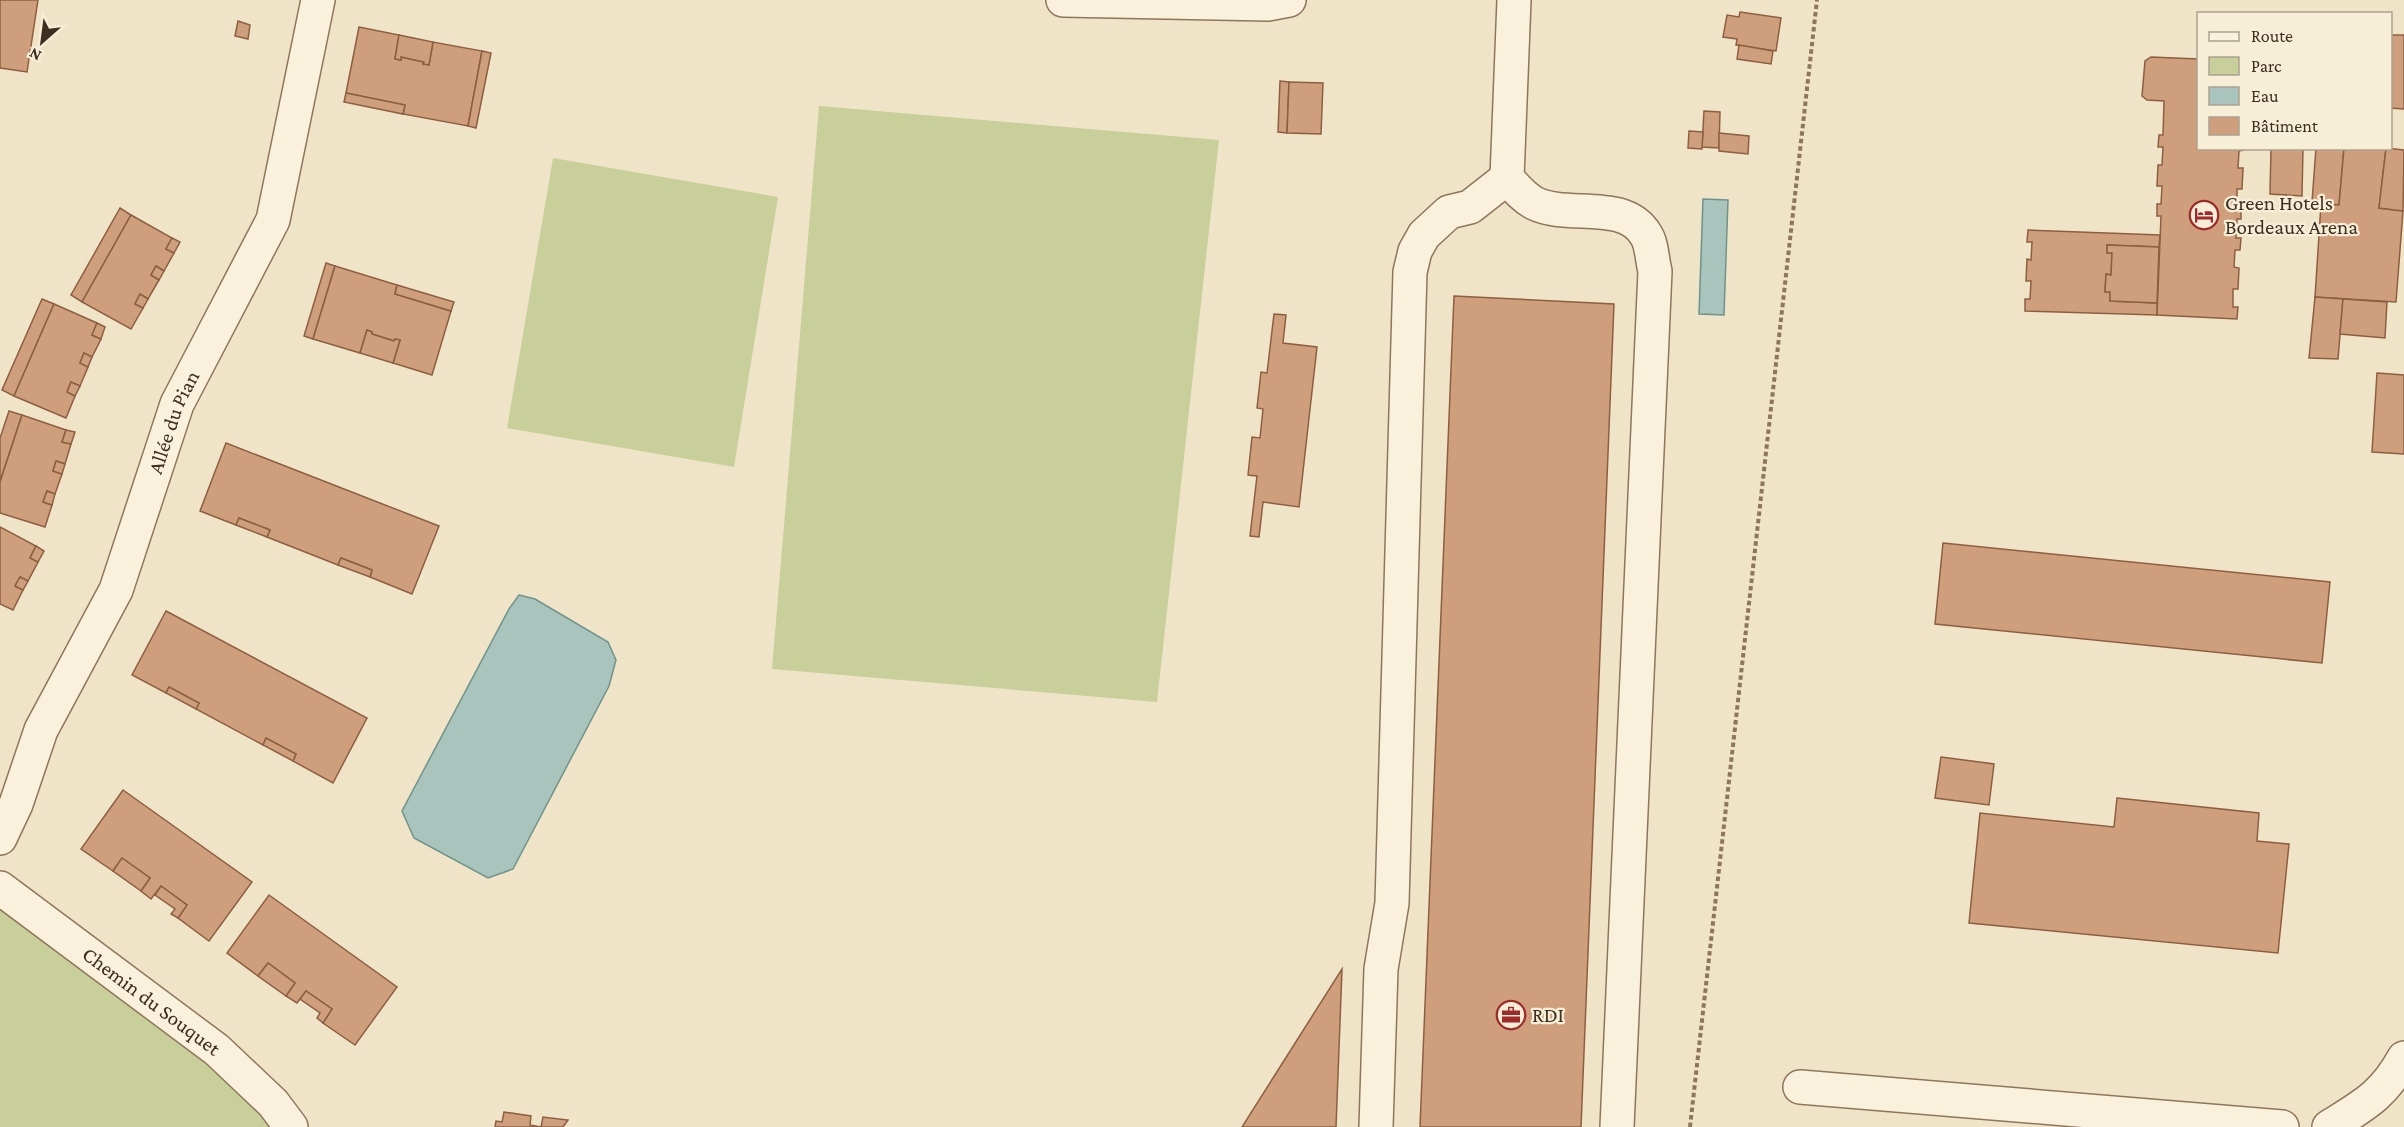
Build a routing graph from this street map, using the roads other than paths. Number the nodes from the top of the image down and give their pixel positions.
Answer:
1 (318, 0) edge
2 (1063, 0) edge
3 (1289, 0) edge
4 (1514, 0) edge
5 (1507, 178) junction
6 (0, 838) edge
7 (0, 888) edge
8 (2404, 1058) edge
9 (1800, 1087) dead end
10 (291, 1127) edge
11 (1376, 1127) edge
12 (1617, 1127) edge
13 (2282, 1127) edge
14 (2329, 1127) edge

1 - 6 street, Allée du Pian
2 - 3 street
4 - 5 street
5 - 11 street
5 - 12 street
7 - 10 street, Chemin du Souquet
8 - 14 street
9 - 13 street

